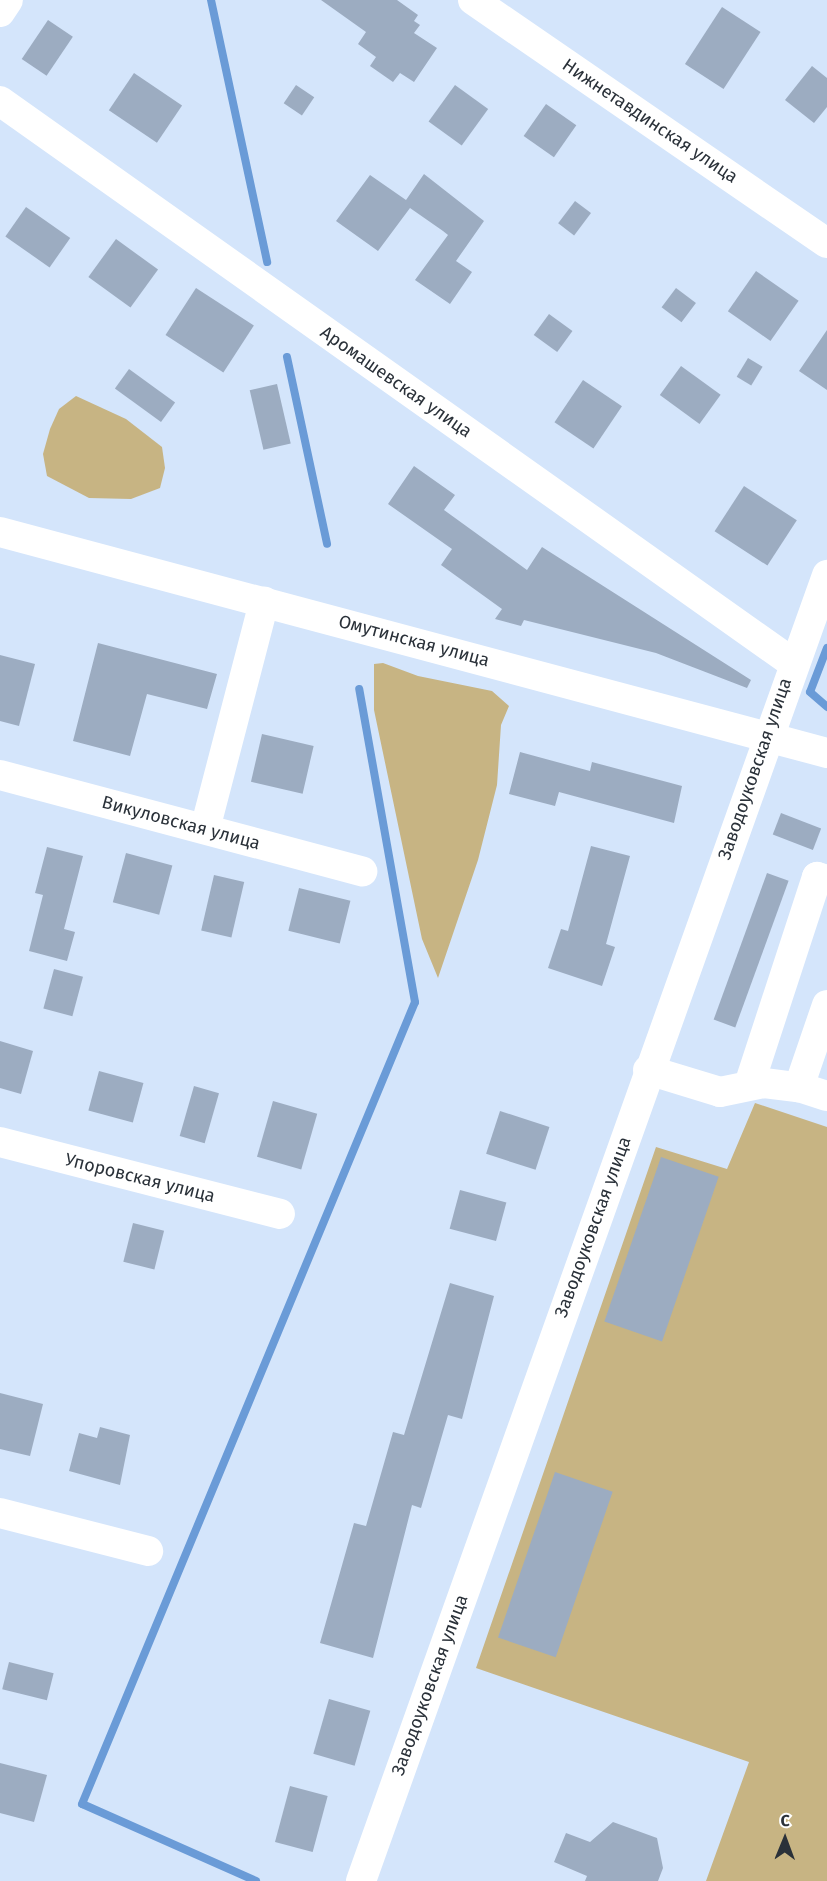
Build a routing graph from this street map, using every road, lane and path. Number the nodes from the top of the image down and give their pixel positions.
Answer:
1 (8, 0) edge
2 (473, 0) edge
3 (0, 12) edge
4 (0, 101) edge
5 (827, 243) edge
6 (0, 532) edge
7 (827, 575) edge
8 (264, 602) junction
9 (793, 663) junction
10 (767, 736) junction
11 (827, 753) edge
12 (0, 776) edge
13 (205, 829) junction
14 (362, 871) dead end
15 (827, 880) edge
16 (827, 1005) edge
17 (648, 1070) junction
18 (749, 1085) junction
19 (799, 1087) junction
20 (827, 1096) edge
21 (0, 1142) edge
22 (280, 1214) dead end
23 (0, 1513) edge
24 (148, 1551) dead end
25 (361, 1881) edge

1 - 3 street
2 - 5 street, Нижнетавдинская улица
4 - 9 street, Аромашевская улица
6 - 8 street, Омутинская улица
7 - 9 street, Заводоуковская улица
8 - 10 street, Омутинская улица
8 - 13 street
9 - 10 street, Заводоуковская улица
10 - 11 street, Омутинская улица
10 - 17 street, Заводоуковская улица
12 - 13 street, Викуловская улица
13 - 14 street, Викуловская улица
15 - 18 street
16 - 19 street
17 - 18 street
17 - 25 street, Заводоуковская улица
18 - 19 street
19 - 20 street
21 - 22 street, Упоровская улица
23 - 24 street

